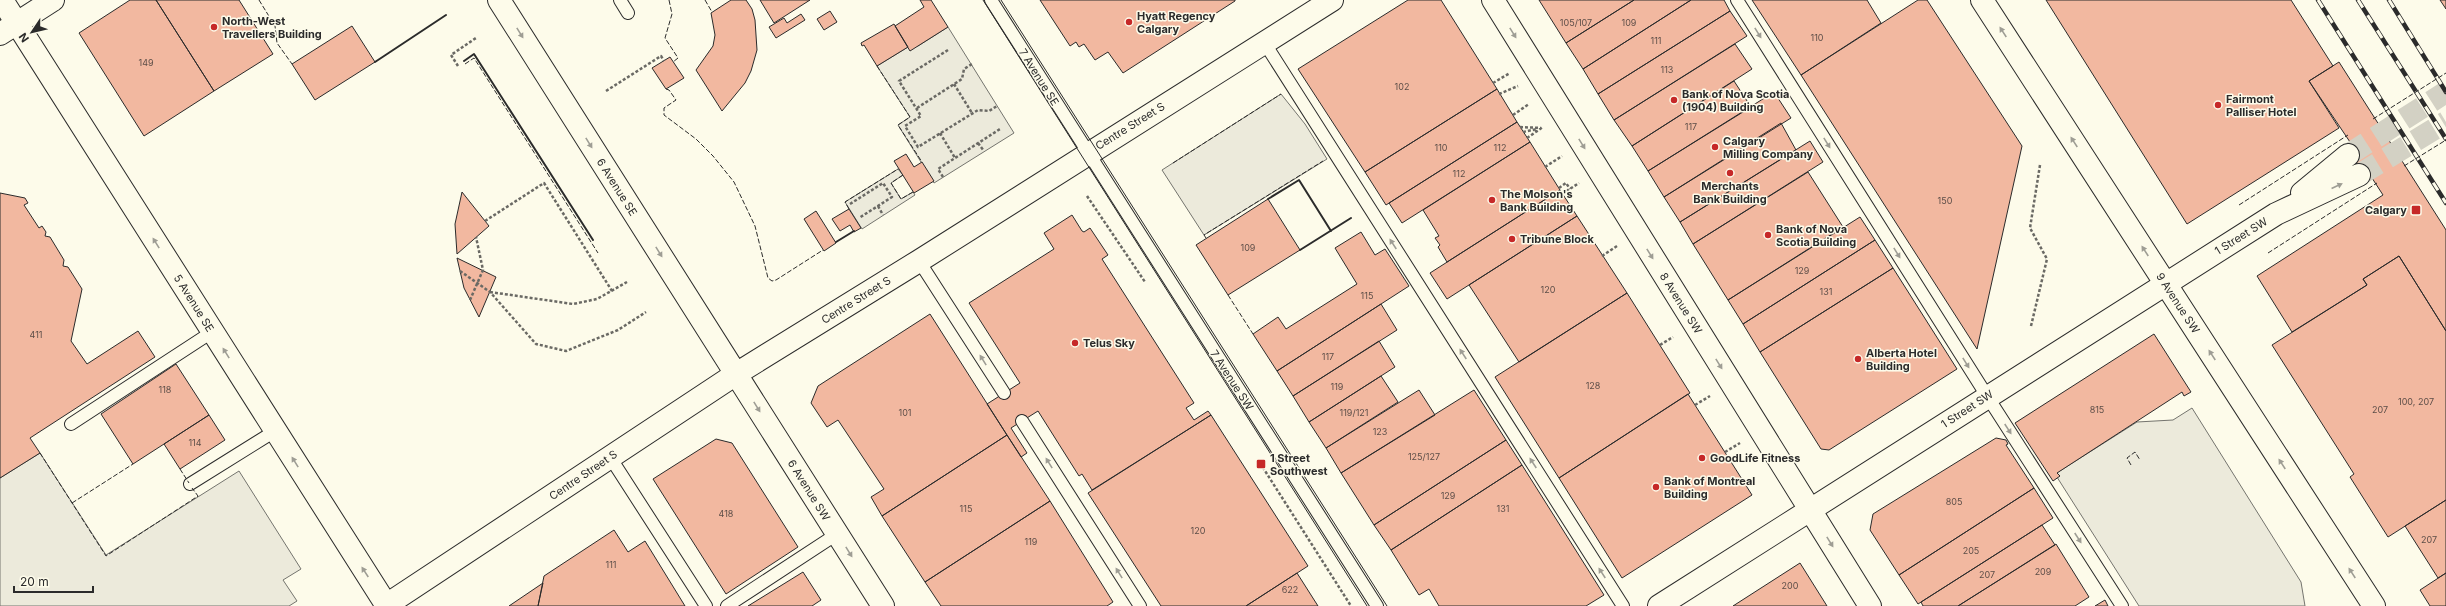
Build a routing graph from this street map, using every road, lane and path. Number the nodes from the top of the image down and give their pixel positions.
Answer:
1 (2, 0) edge
2 (53, 0) edge
3 (499, 0) edge
4 (620, 0) edge
5 (991, 0) edge
6 (1332, 0) edge
7 (1492, 0) edge
8 (1737, 0) edge
9 (1982, 0) edge
10 (628, 13) dead end
11 (8, 29) edge
12 (476, 38) dead end
13 (1264, 42) junction
14 (948, 50) dead end
15 (664, 61) dead end
16 (972, 64) dead end
17 (458, 66) dead end
18 (954, 84) junction
19 (606, 91) dead end
20 (997, 106) dead end
21 (917, 108) junction
22 (972, 113) junction
23 (1520, 127) dead end
24 (1000, 129) dead end
25 (1524, 132) dead end
26 (940, 134) junction
27 (978, 143) junction
28 (984, 151) dead end
29 (1087, 153) junction
30 (2348, 155) tunnel mouth
31 (955, 158) junction
32 (2040, 165) dead end
33 (2359, 175) tunnel mouth
34 (943, 177) dead end
35 (1559, 188) dead end
36 (1570, 189) dead end
37 (1087, 196) dead end
38 (850, 204) dead end
39 (878, 206) junction
40 (2276, 214) junction
41 (883, 215) dead end
42 (859, 218) dead end
43 (485, 221) dead end
44 (476, 237) dead end
45 (919, 261) junction
46 (460, 271) dead end
47 (627, 282) dead end
48 (477, 283) junction
49 (2166, 283) junction
50 (1148, 287) dead end
51 (612, 291) junction
52 (490, 292) junction
53 (470, 300) dead end
54 (646, 312) dead end
55 (2031, 326) dead end
56 (212, 332) junction
57 (736, 374) junction
58 (1004, 393) dead end
59 (1987, 396) junction
60 (1022, 421) dead end
61 (71, 424) dead end
62 (275, 431) junction
63 (610, 457) junction
64 (190, 484) dead end
65 (1810, 509) junction
66 (837, 534) junction
67 (386, 606) edge
68 (706, 606) edge
69 (727, 606) edge
70 (883, 606) edge
71 (1140, 606) edge
72 (1377, 606) edge
73 (1623, 606) edge
74 (1659, 606) edge
75 (1870, 606) edge
76 (2122, 606) edge
77 (2374, 606) edge

1 - 11 street, 5 Avenue SE
2 - 11 street
3 -> 57 street, 6 Avenue SE
4 - 10 lane
5 - 29 lane, 7 Avenue SE
6 - 13 street, Centre Street S
7 -> 65 street, 8 Avenue SW
8 -> 59 lane
49 -> 9 street, 9 Avenue SW
56 -> 11 street, 5 Avenue SE
12 - 17 path
13 - 29 street, Centre Street S
73 -> 13 lane
14 - 21 path
15 - 19 path
16 - 18 path
18 - 21 path
18 - 22 path
20 - 22 path
21 - 26 path
22 - 26 path
23 - 25 path
24 - 27 path
26 - 31 path
27 - 28 path
27 - 31 path
29 - 45 street, Centre Street S
29 - 72 lane, 7 Avenue SW
30 - 40 street, 1 Street SW
31 - 34 path
32 - 55 path
40 -> 33 street, 1 Street SW
35 - 36 path
37 - 50 path
38 - 39 path
39 - 41 path
39 - 42 path
40 - 49 street, 1 Street SW
43 - 51 path
44 - 48 path
45 - 57 street, Centre Street S
58 -> 45 lane
46 - 48 path
47 - 51 path
48 - 52 path
48 - 53 path
49 - 59 street, 1 Street SW
77 -> 49 street, 9 Avenue SW
51 - 52 path
52 - 54 path
56 - 61 lane
62 -> 56 street, 5 Avenue SE
57 - 63 street, Centre Street S
57 -> 66 street, 6 Avenue SW
59 - 65 street, 1 Street SW
59 -> 76 lane
71 -> 60 lane
62 - 64 lane
67 -> 62 street, 5 Avenue SE
63 - 67 street, Centre Street S
63 - 68 lane
65 - 74 street, 1 Street SW
65 -> 75 street, 8 Avenue SW
66 - 69 lane
66 -> 70 street, 6 Avenue SW

